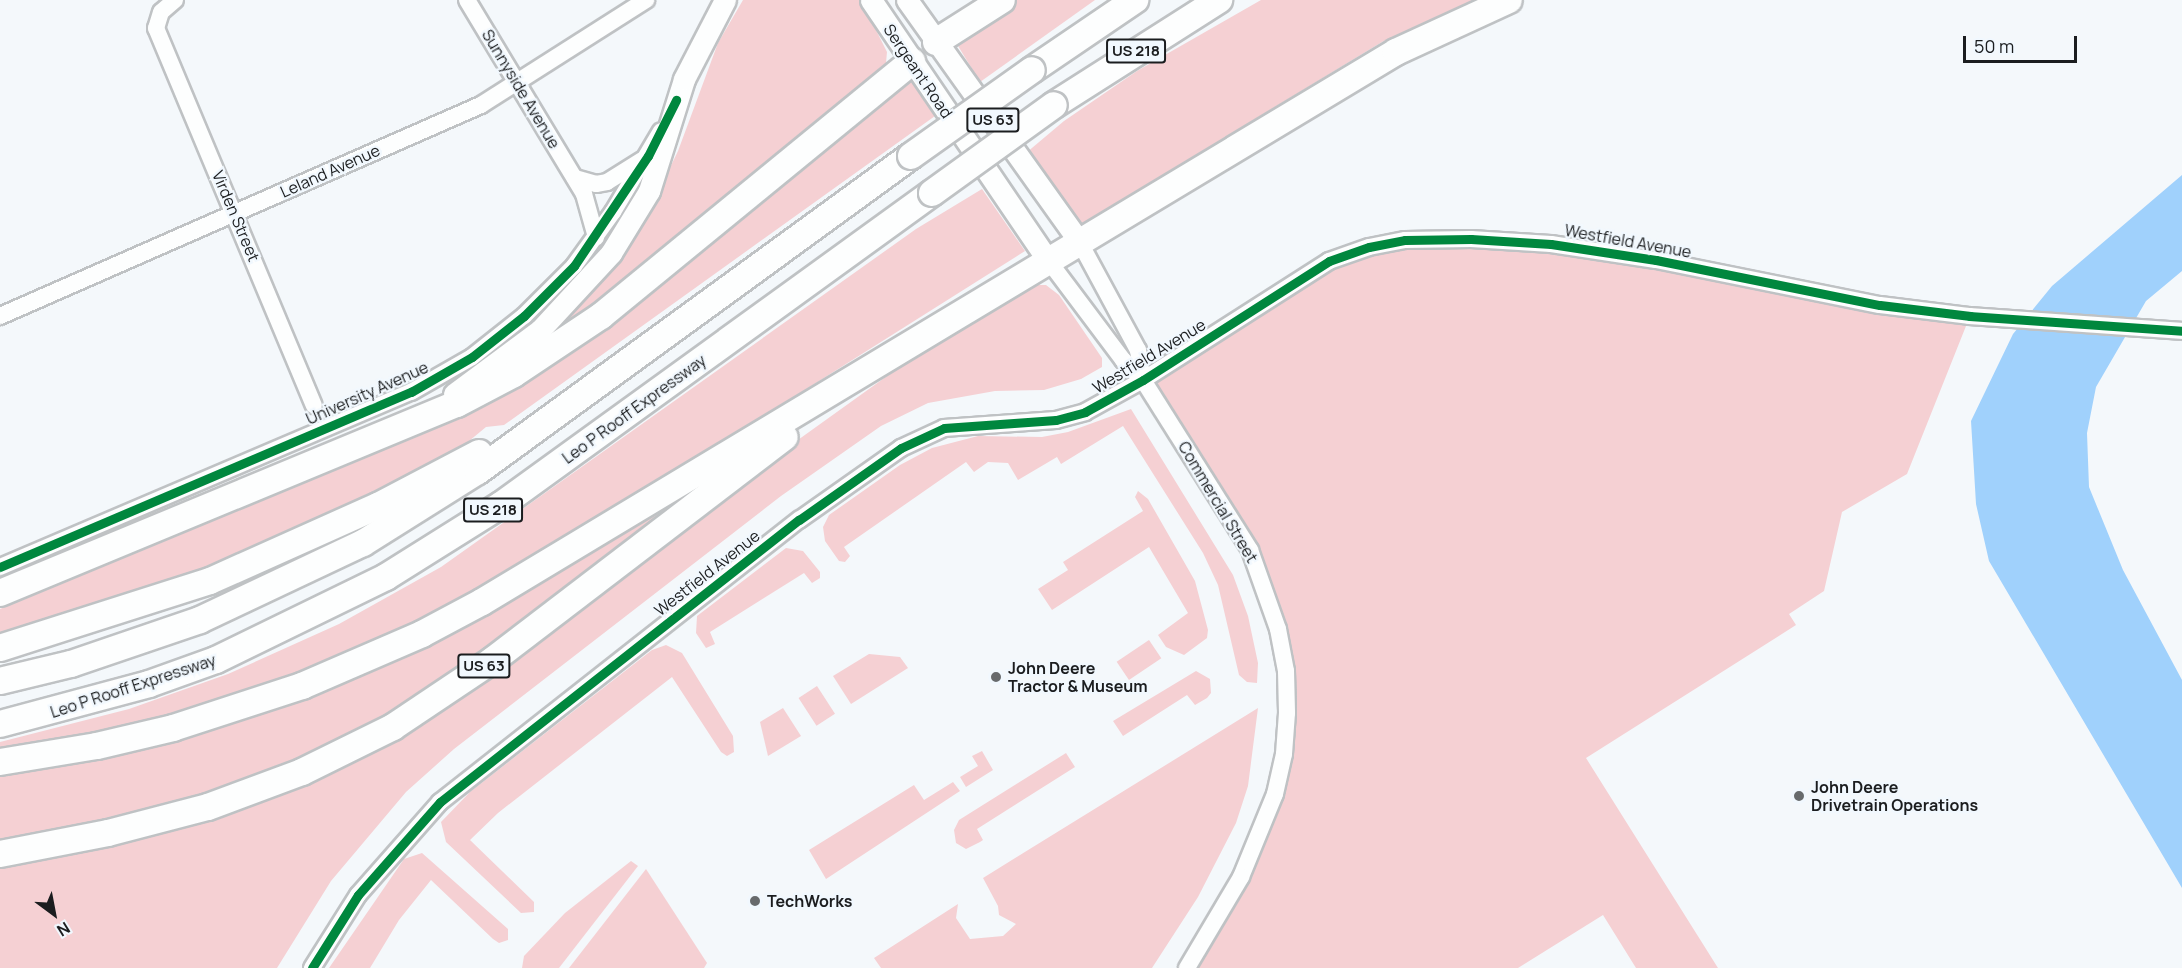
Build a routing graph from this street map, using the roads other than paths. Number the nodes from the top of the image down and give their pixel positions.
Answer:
1 (175, 0) edge
2 (467, 0) edge
3 (646, 0) edge
4 (724, 0) edge
5 (871, 0) edge
6 (907, 0) edge
7 (1002, 0) edge
8 (1135, 0) edge
9 (1220, 0) edge
10 (1509, 0) edge
11 (936, 42) junction
12 (912, 61) junction
13 (518, 83) junction
14 (676, 100) junction
15 (648, 156) junction
16 (575, 178) junction
17 (235, 213) junction
18 (596, 237) junction
19 (1079, 241) junction
20 (1048, 260) junction
21 (0, 316) edge
22 (2182, 331) edge
23 (903, 350) junction
24 (1143, 380) junction
25 (314, 405) dead end
26 (549, 419) junction
27 (343, 451) junction
28 (0, 567) edge
29 (0, 593) edge
30 (0, 648) edge
31 (0, 681) edge
32 (0, 724) edge
33 (0, 762) edge
34 (0, 854) edge
35 (312, 968) edge
36 (1187, 968) edge

1 - 17 street, Virden Street
2 - 13 street, Sunnyside Avenue
3 - 13 street, Leland Avenue
4 - 14 main road, University Avenue
5 - 12 main road, Sergeant Road
6 - 11 main road, Sergeant Road / US 63
7 - 11 highway
8 - 26 highway, US 218, bridge
9 - 32 highway, Leo P Rooff Expressway / US 218, bridge
10 - 19 highway
11 - 12 main road
11 - 19 main road, Sergeant Road / US 63
12 - 20 main road, Sergeant Road
12 - 27 highway
13 - 16 street, Sunnyside Avenue
13 - 17 street, Leland Avenue
14 - 15 street, University Avenue
14 - 27 main road
15 - 16 street
15 - 18 street, University Avenue
16 - 18 street, Sunnyside Avenue
17 - 21 street, Leland Avenue
17 - 25 street, Virden Street
18 - 28 street, University Avenue
19 - 20 highway, US 63
19 - 24 street
20 - 23 highway, US 63
20 - 24 street
22 - 24 street, Westfield Avenue
23 - 33 highway
23 - 34 highway, US 63
24 - 35 street, Westfield Avenue
24 - 36 street, Commercial Street
26 - 30 highway
26 - 31 highway, US 218
27 - 29 highway

